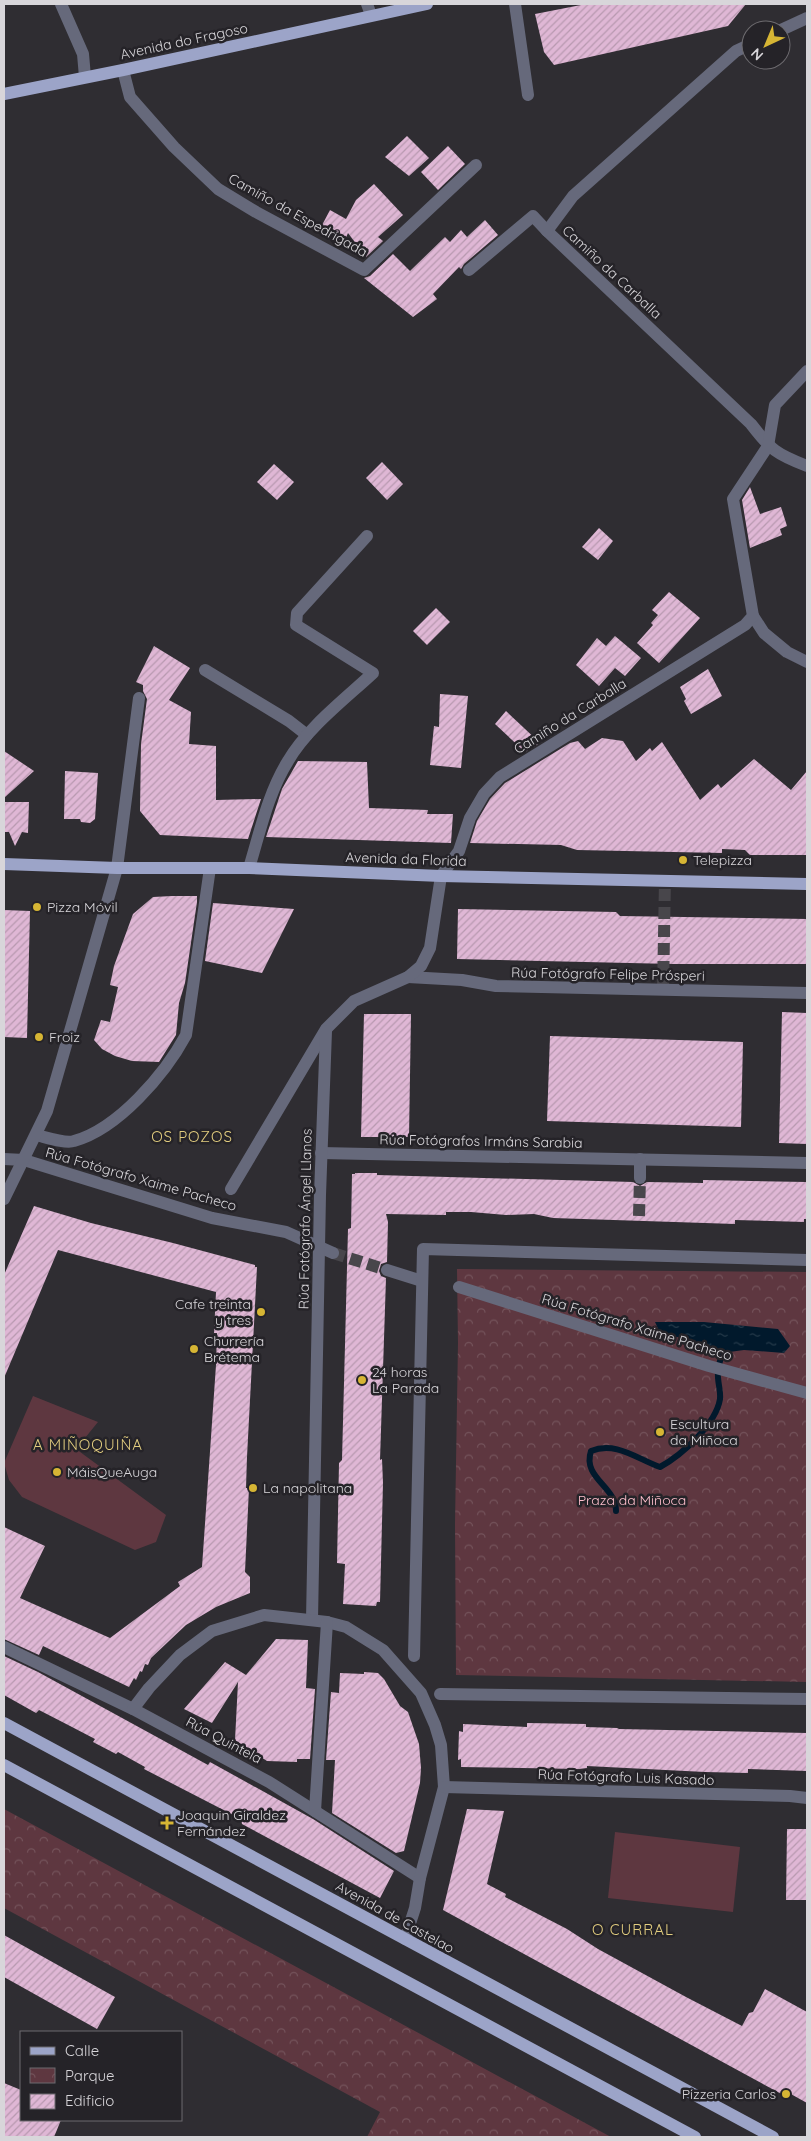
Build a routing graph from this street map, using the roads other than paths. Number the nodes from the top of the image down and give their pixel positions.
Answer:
1 (61, 4) edge
2 (427, 4) edge
3 (515, 4) edge
4 (369, 10) edge
5 (807, 18) edge
6 (791, 25) edge
7 (741, 49) edge
8 (123, 70) junction
9 (85, 77) junction
10 (4, 94) edge
11 (528, 95) dead end
12 (476, 165) dead end
13 (547, 231) junction
14 (469, 270) dead end
15 (807, 371) edge
16 (768, 446) junction
17 (807, 466) edge
18 (367, 536) dead end
19 (753, 616) junction
20 (807, 662) edge
21 (205, 670) dead end
22 (138, 698) dead end
23 (307, 735) junction
24 (4, 864) edge
25 (117, 868) junction
26 (210, 868) junction
27 (249, 868) junction
28 (441, 876) junction
29 (807, 884) edge
30 (408, 977) junction
31 (807, 994) edge
32 (326, 1029) junction
33 (36, 1135) junction
34 (321, 1152) junction
35 (4, 1159) edge
36 (640, 1159) junction
37 (24, 1160) junction
38 (807, 1163) edge
39 (640, 1178) tunnel mouth
40 (231, 1189) dead end
41 (4, 1200) edge
42 (319, 1246) junction
43 (333, 1253) tunnel mouth
44 (807, 1260) edge
45 (386, 1270) tunnel mouth
46 (422, 1281) junction
47 (459, 1287) dead end
48 (807, 1393) edge
49 (312, 1620) junction
50 (327, 1622) junction
51 (4, 1648) edge
52 (414, 1656) dead end
53 (440, 1694) dead end
54 (807, 1699) edge
55 (133, 1709) junction
56 (4, 1723) edge
57 (4, 1765) edge
58 (444, 1787) junction
59 (807, 1798) edge
60 (315, 1811) junction
61 (420, 1878) junction
62 (405, 1939) junction
63 (695, 2137) edge
64 (773, 2137) edge

1 - 9 street
2 - 4 main road, Avenida do Fragoso
3 - 11 street
4 - 8 main road, Avenida do Fragoso
5 - 6 street
7 - 13 street, Camiño da Carballa
8 - 9 main road, Avenida do Fragoso
8 - 12 street, Camiño da Espedrigada
9 - 10 main road, Avenida do Fragoso
13 - 14 street
13 - 16 street, Camiño da Carballa
15 - 16 street
16 - 17 street
16 - 19 street
18 - 23 street
19 - 20 street
19 - 28 street, Camiño da Carballa
21 - 23 street
22 - 25 street
23 - 27 street
24 - 25 main road, Avenida da Florida
25 - 26 main road, Avenida da Florida
25 - 33 street
26 - 27 main road, Avenida da Florida
26 - 33 street
27 - 28 main road, Avenida da Florida
28 - 29 main road, Avenida da Florida
28 - 30 street
30 - 31 street, Rúa Fotógrafo Felipe Prósperi
30 - 32 street
32 - 34 street, Rúa Fotógrafo Ángel Llanos
32 - 40 street
33 - 37 street
34 - 36 street, Rúa Fotógrafos Irmáns Sarabia
34 - 42 street, Rúa Fotógrafo Ángel Llanos
35 - 37 street, Rúa Fotógrafo Xaime Pacheco
36 - 38 street, Rúa Fotógrafos Irmáns Sarabia
36 - 39 street
37 - 41 street
37 - 42 street, Rúa Fotógrafo Xaime Pacheco
42 - 43 street, Rúa Fotógrafo Xaime Pacheco
42 - 49 street, Rúa Fotógrafo Ángel Llanos
44 - 46 street
45 - 46 street
46 - 52 street
47 - 48 street, Rúa Fotógrafo Xaime Pacheco
49 - 50 street
49 - 55 street
50 - 58 street
50 - 60 street
51 - 55 street, Rúa Quintela
53 - 54 street
55 - 60 street, Rúa Quintela
56 - 62 main road, Avenida de Castelao
57 - 63 main road
58 - 59 street, Rúa Fotógrafo Luis Kasado
58 - 61 street
60 - 61 street, Rúa Quintela
61 - 62 street
62 - 64 main road, Avenida de Castelao

